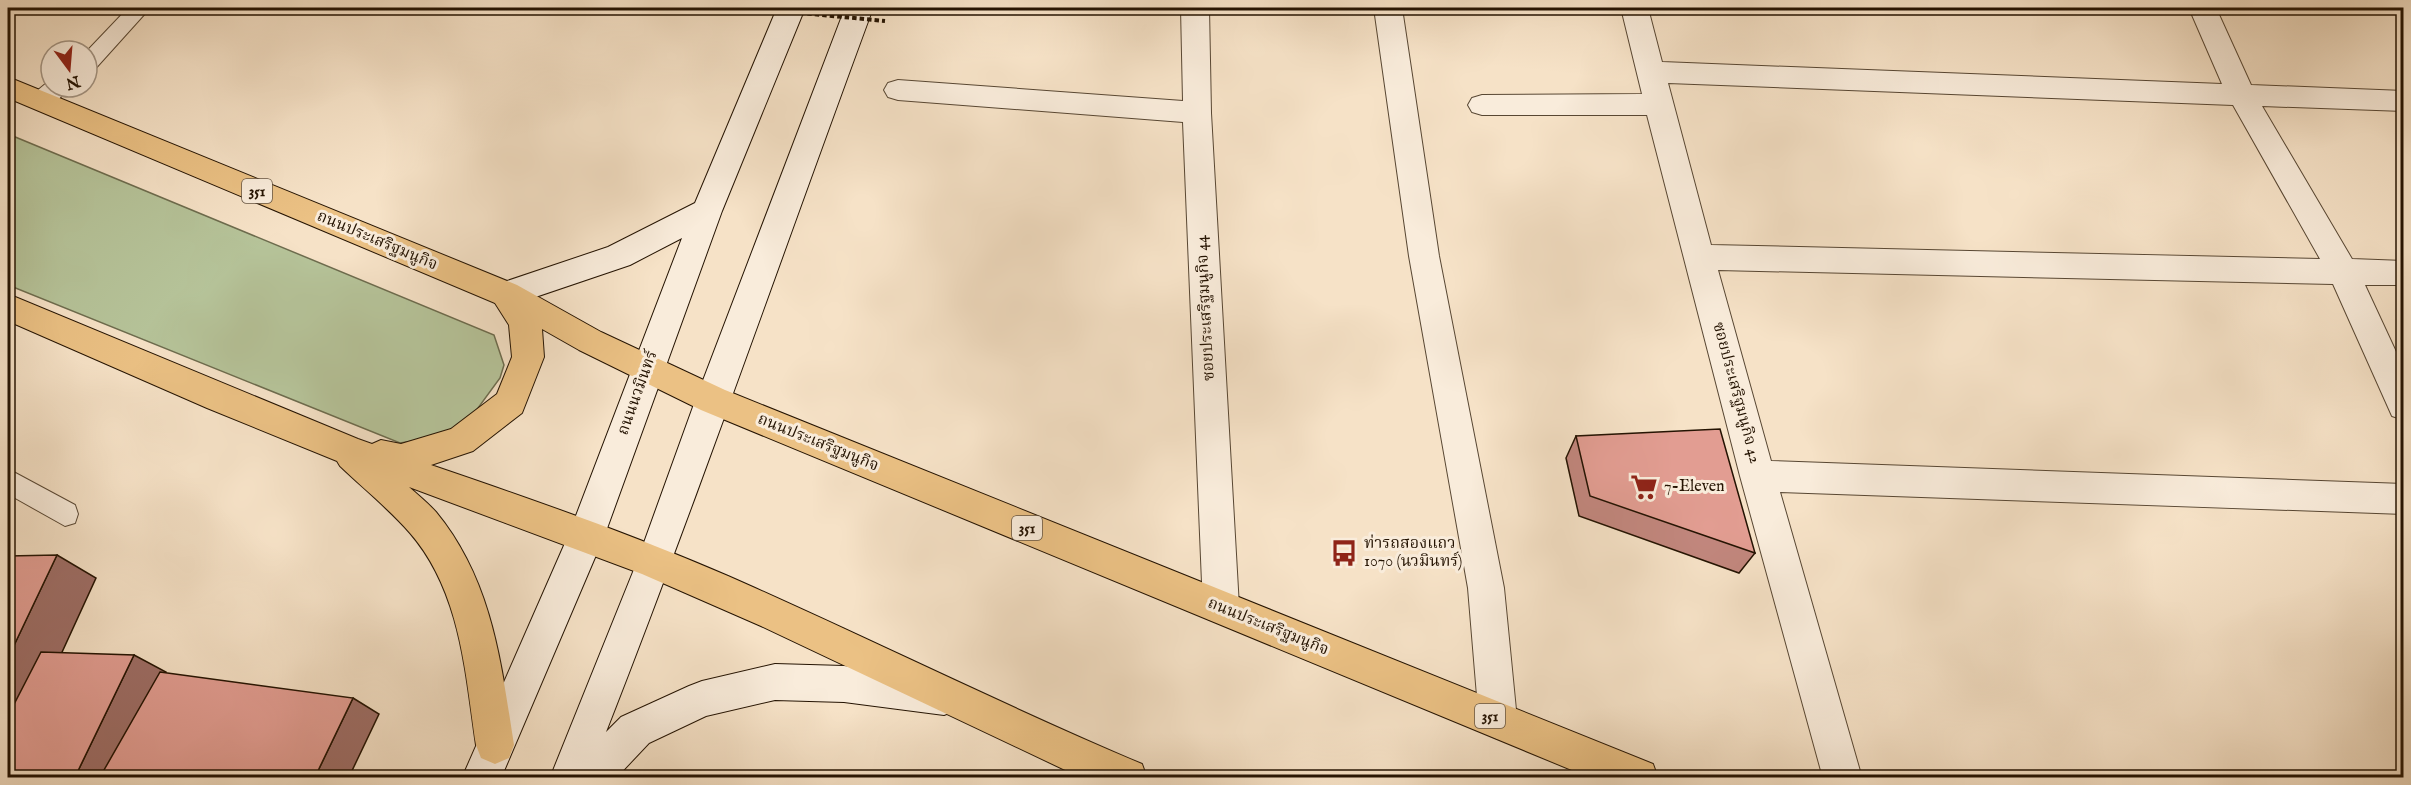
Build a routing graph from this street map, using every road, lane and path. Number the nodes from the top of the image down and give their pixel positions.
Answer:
1 (140, 8) edge
2 (859, 8) edge
3 (1195, 8) edge
4 (1388, 8) edge
5 (1635, 8) edge
6 (2203, 8) edge
7 (781, 9) edge
8 (885, 21) dead end
9 (99, 51) edge
10 (1651, 72) junction
11 (8, 87) edge
12 (898, 90) dead end
13 (39, 92) edge
14 (2242, 96) junction
15 (60, 99) edge
16 (2403, 101) edge
17 (1658, 104) junction
18 (1482, 105) dead end
19 (1197, 113) junction
20 (707, 211) junction
21 (1700, 257) junction
22 (2343, 271) junction
23 (2403, 273) edge
24 (506, 294) junction
25 (8, 307) edge
26 (648, 368) junction
27 (713, 400) junction
28 (2403, 406) edge
29 (344, 448) junction
30 (1757, 476) junction
31 (8, 481) edge
32 (2403, 499) edge
33 (65, 514) dead end
34 (587, 534) junction
35 (655, 562) junction
36 (1221, 608) junction
37 (951, 699) junction
38 (1498, 720) junction
39 (488, 761) edge
40 (1104, 773) edge
41 (569, 777) edge
42 (588, 777) edge
43 (1638, 777) edge
44 (1843, 777) edge

1 - 9 lane
2 - 27 street
3 - 19 street, ซอยประเสริฐมนูกิจ 44
4 - 38 street
5 - 10 street, ซอยประเสริฐมนูกิจ 42
6 - 14 street
7 - 8 path, bridge
7 - 20 street, ถนนนวมินทร์
10 - 14 street
10 - 17 street, ซอยประเสริฐมนูกิจ 42
11 - 13 main road, ถนนประเสริฐมนูกิจ / 351
12 - 19 street
14 - 16 street
14 - 22 street
15 - 24 main road, ถนนประเสริฐมนูกิจ / 351
17 - 18 street
17 - 21 street, ซอยประเสริฐมนูกิจ 42
19 - 36 street, ซอยประเสริฐมนูกิจ 44
20 - 24 street
20 - 26 street, ถนนนวมินทร์
21 - 22 street
21 - 30 street, ซอยประเสริฐมนูกิจ 42
22 - 23 street
22 - 28 street
24 - 26 main road, ถนนประเสริฐมนูกิจ / 351
24 - 29 main road
25 - 29 main road
26 - 27 main road, ถนนประเสริฐมนูกิจ / 351
26 - 34 street, ถนนนวมินทร์
27 - 35 street
27 - 36 main road, ถนนประเสริฐมนูกิจ / 351
29 - 34 main road
29 - 39 main road
30 - 32 street
30 - 44 street, ซอยประเสริฐมนูกิจ 42
31 - 33 lane
34 - 35 main road
34 - 39 street, ถนนนวมินทร์
35 - 37 main road
35 - 41 street
36 - 38 main road, ถนนประเสริฐมนูกิจ / 351
37 - 40 main road
37 - 42 street
38 - 43 main road, ถนนประเสริฐมนูกิจ / 351

